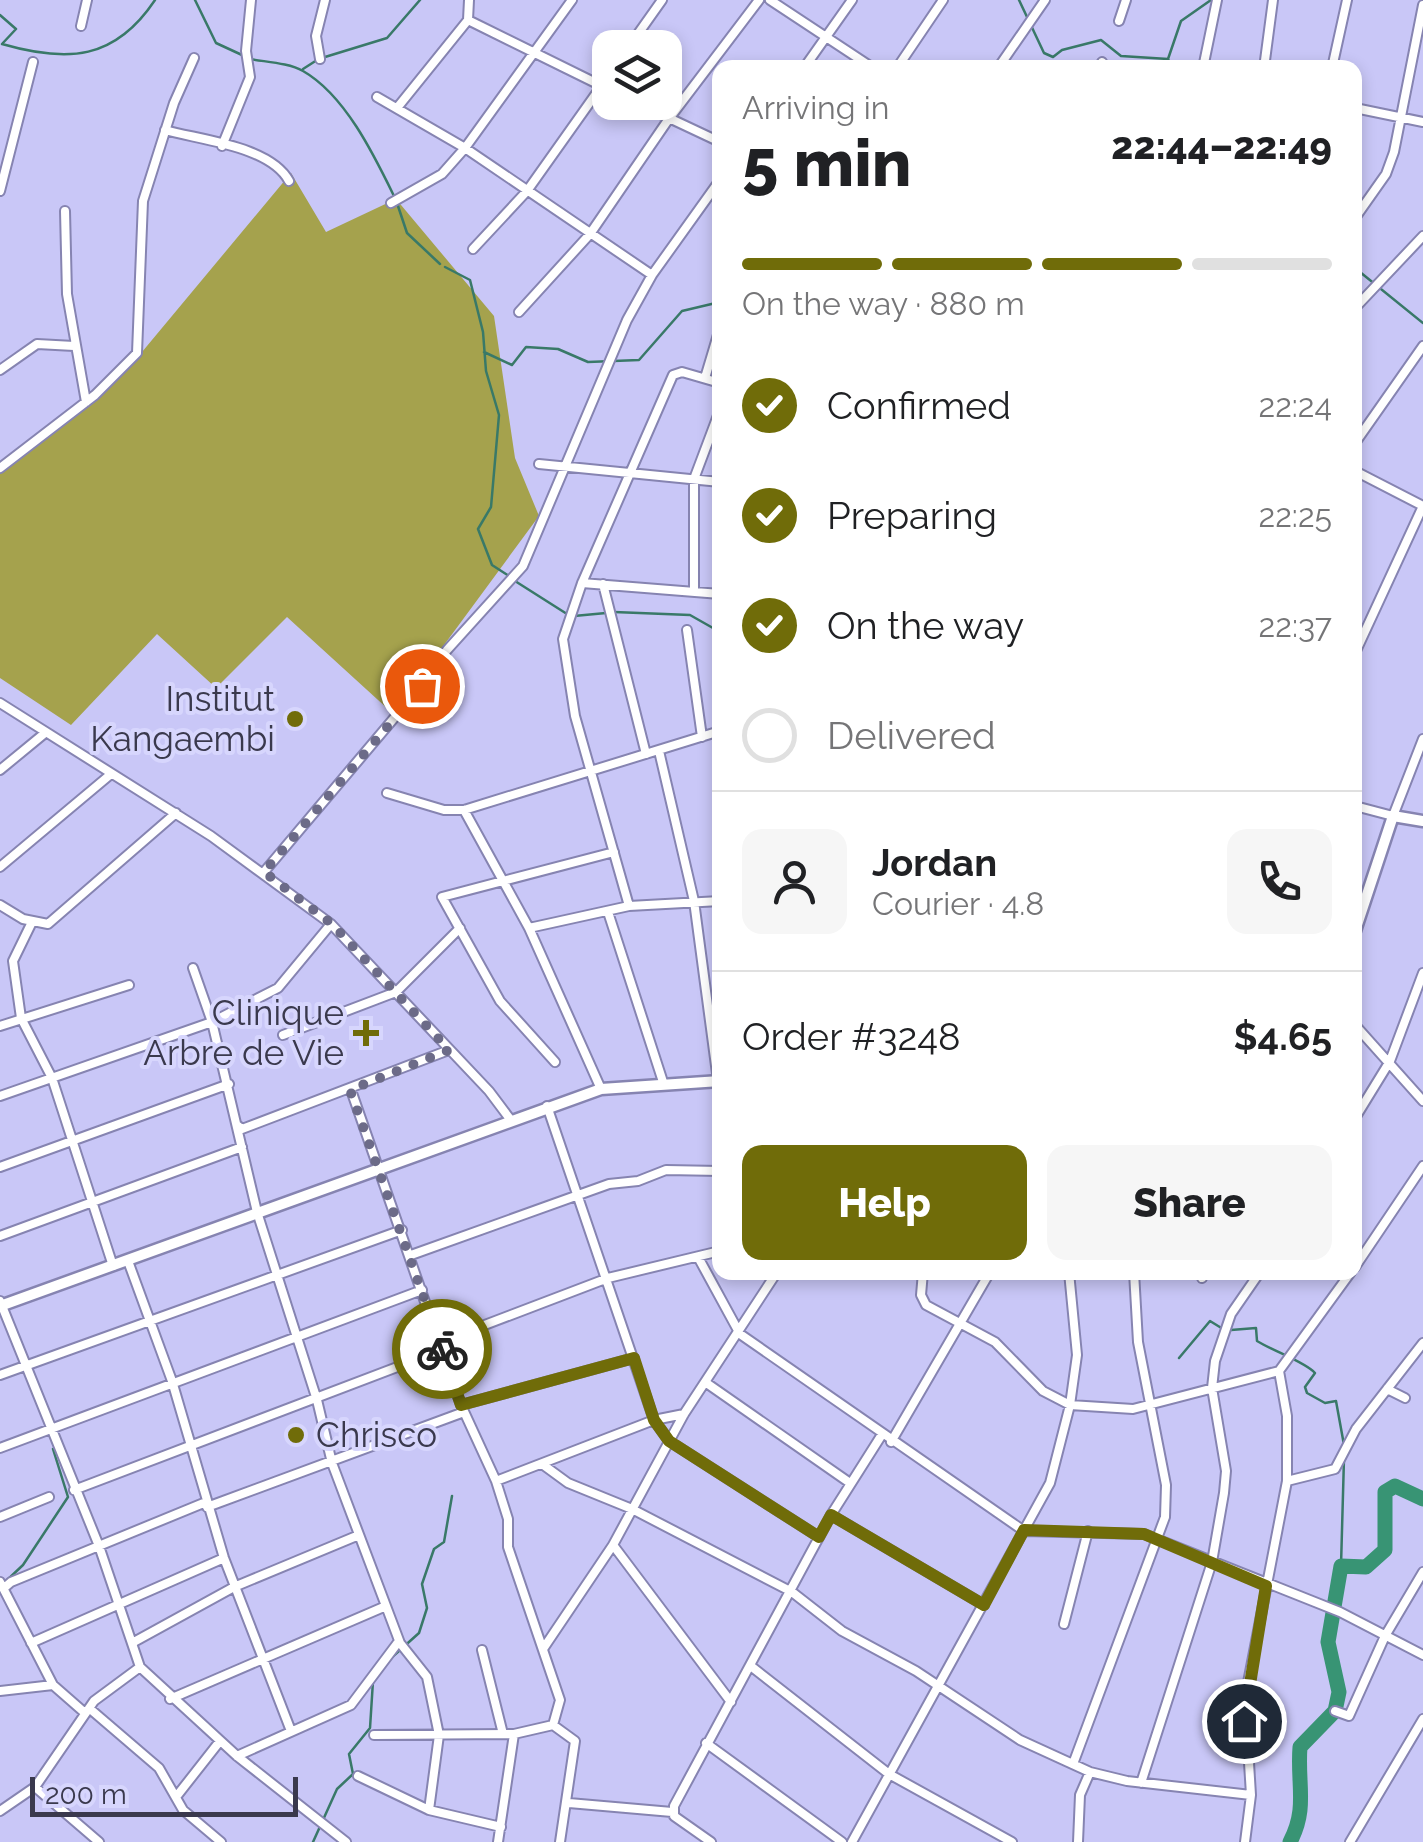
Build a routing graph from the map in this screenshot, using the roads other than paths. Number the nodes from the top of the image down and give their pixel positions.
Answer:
1 (87, 0) edge
2 (252, 0) edge
3 (325, 0) edge
4 (469, 0) edge
5 (572, 0) edge
6 (662, 0) edge
7 (760, 0) edge
8 (770, 0) edge
9 (852, 0) edge
10 (943, 0) edge
11 (1045, 0) edge
12 (1126, 0) edge
13 (1216, 0) edge
14 (1273, 0) edge
15 (1347, 0) edge
16 (1423, 5) edge
17 (468, 20) junction
18 (1119, 21) dead end
19 (81, 26) dead end
20 (641, 30) edge
21 (829, 36) junction
22 (532, 52) junction
23 (194, 58) dead end
24 (320, 58) dead end
25 (714, 60) edge
26 (810, 60) edge
27 (861, 60) edge
28 (902, 60) edge
29 (1004, 60) edge
30 (1204, 60) edge
31 (1265, 60) edge
32 (1334, 60) edge
33 (33, 62) dead end
34 (712, 63) edge
35 (592, 81) edge
36 (378, 98) dead end
37 (682, 102) edge
38 (592, 106) edge
39 (397, 108) junction
40 (1362, 110) edge
41 (1398, 118) junction
42 (668, 120) joint
43 (1423, 122) edge
44 (165, 130) junction
45 (712, 139) edge
46 (222, 146) junction
47 (465, 148) junction
48 (289, 181) dead end
49 (0, 191) edge
50 (526, 191) junction
51 (712, 191) edge
52 (392, 203) dead end
53 (1362, 208) edge
54 (65, 210) dead end
55 (590, 234) junction
56 (1423, 236) edge
57 (473, 249) dead end
58 (652, 275) junction
59 (1362, 300) edge
60 (519, 312) dead end
61 (74, 346) junction
62 (1423, 346) edge
63 (712, 355) edge
64 (0, 370) edge
65 (705, 378) junction
66 (712, 380) edge
67 (86, 402) junction
68 (712, 431) edge
69 (1362, 433) edge
70 (539, 464) dead end
71 (567, 466) junction
72 (0, 468) edge
73 (630, 473) junction
74 (1362, 474) edge
75 (694, 479) junction
76 (712, 481) edge
77 (582, 582) junction
78 (604, 584) junction
79 (694, 591) junction
80 (712, 593) edge
81 (688, 630) dead end
82 (1362, 638) edge
83 (0, 703) edge
84 (45, 733) junction
85 (712, 734) edge
86 (702, 736) junction
87 (1423, 739) edge
88 (659, 751) junction
89 (646, 754) junction
90 (590, 768) junction
91 (0, 770) edge
92 (111, 774) junction
93 (388, 794) dead end
94 (1362, 808) edge
95 (464, 810) junction
96 (176, 813) junction
97 (1393, 816) junction
98 (1423, 821) edge
99 (614, 852) junction
100 (0, 867) edge
101 (264, 872) junction
102 (503, 880) junction
103 (694, 901) junction
104 (712, 901) edge
105 (0, 904) edge
106 (630, 906) junction
107 (1362, 909) edge
108 (608, 912) junction
109 (32, 922) junction
110 (332, 924) junction
111 (460, 928) junction
112 (529, 928) junction
113 (192, 968) dead end
114 (1423, 973) edge
115 (129, 984) dead end
116 (396, 992) junction
117 (21, 1018) junction
118 (212, 1022) junction
119 (0, 1026) edge
120 (712, 1031) edge
121 (1362, 1032) edge
122 (283, 1035) dead end
123 (449, 1050) junction
124 (1390, 1061) junction
125 (555, 1062) dead end
126 (52, 1078) junction
127 (712, 1082) edge
128 (228, 1084) junction
129 (664, 1085) junction
130 (602, 1089) junction
131 (350, 1090) junction
132 (0, 1096) edge
133 (1423, 1102) edge
134 (547, 1106) junction
135 (1362, 1107) edge
136 (510, 1120) junction
137 (237, 1125) junction
138 (74, 1140) junction
139 (242, 1147) junction
140 (1423, 1166) edge
141 (0, 1167) edge
142 (382, 1169) junction
143 (712, 1171) edge
144 (578, 1193) junction
145 (94, 1200) junction
146 (257, 1212) junction
147 (402, 1230) junction
148 (0, 1236) edge
149 (712, 1253) edge
150 (411, 1255) junction
151 (698, 1257) junction
152 (1362, 1257) edge
153 (128, 1261) junction
154 (113, 1266) junction
155 (278, 1275) junction
156 (608, 1278) junction
157 (772, 1280) edge
158 (923, 1280) edge
159 (985, 1280) edge
160 (1070, 1280) edge
161 (1134, 1280) edge
162 (1255, 1280) edge
163 (1346, 1280) edge
164 (422, 1290) junction
165 (1, 1304) edge
166 (960, 1321) junction
167 (151, 1323) junction
168 (740, 1334) junction
169 (297, 1338) junction
170 (1423, 1343) edge
171 (441, 1346) junction
172 (634, 1358) junction
173 (26, 1367) junction
174 (1279, 1371) junction
175 (0, 1375) edge
176 (172, 1382) junction
177 (704, 1382) junction
178 (1212, 1388) junction
179 (1387, 1389) junction
180 (1404, 1398) dead end
181 (317, 1400) junction
182 (1070, 1405) junction
183 (1152, 1405) junction
184 (463, 1408) junction
185 (684, 1414) junction
186 (654, 1420) junction
187 (49, 1428) junction
188 (882, 1436) junction
189 (669, 1441) junction
190 (891, 1442) junction
191 (190, 1445) junction
192 (0, 1448) edge
193 (332, 1464) junction
194 (542, 1464) junction
195 (496, 1481) junction
196 (1287, 1481) junction
197 (850, 1483) junction
198 (74, 1490) junction
199 (49, 1497) dead end
200 (207, 1505) junction
201 (632, 1508) junction
202 (831, 1515) junction
203 (0, 1517) edge
204 (1024, 1530) junction
205 (1088, 1531) junction
206 (360, 1535) junction
207 (819, 1537) junction
208 (1157, 1539) junction
209 (613, 1545) junction
210 (99, 1546) junction
211 (224, 1558) junction
212 (1212, 1562) junction
213 (1423, 1572) edge
214 (2, 1585) edge
215 (234, 1586) junction
216 (1266, 1586) junction
217 (792, 1592) junction
218 (984, 1605) junction
219 (386, 1606) junction
220 (120, 1607) junction
221 (1064, 1624) dead end
222 (1385, 1636) junction
223 (31, 1643) junction
224 (132, 1643) junction
225 (401, 1645) junction
226 (482, 1650) dead end
227 (543, 1650) junction
228 (1423, 1656) edge
229 (262, 1658) junction
230 (140, 1667) junction
231 (752, 1667) junction
232 (53, 1685) junction
233 (937, 1689) junction
234 (0, 1691) edge
235 (170, 1698) junction
236 (731, 1702) junction
237 (87, 1711) junction
238 (1335, 1711) dead end
239 (1423, 1719) edge
240 (553, 1725) junction
241 (291, 1731) junction
242 (503, 1734) junction
243 (514, 1734) junction
244 (374, 1735) dead end
245 (439, 1735) junction
246 (220, 1740) junction
247 (706, 1743) junction
248 (237, 1756) junction
249 (1073, 1764) junction
250 (1090, 1772) junction
251 (889, 1774) junction
252 (358, 1776) dead end
253 (1141, 1783) junction
254 (35, 1788) junction
255 (1251, 1795) junction
256 (176, 1797) junction
257 (569, 1803) junction
258 (429, 1810) junction
259 (0, 1811) edge
260 (672, 1812) junction
261 (501, 1827) junction
262 (1078, 1840) edge
263 (99, 1842) edge
264 (222, 1842) edge
265 (346, 1842) edge
266 (498, 1842) edge
267 (560, 1842) edge
268 (711, 1842) edge
269 (842, 1842) edge
270 (852, 1842) edge
271 (1012, 1842) edge
272 (1091, 1842) edge
273 (1245, 1842) edge
274 (1350, 1842) edge

1 - 19 street
2 - 46 street
3 - 24 street
4 - 17 street
5 - 22 street
6 - 20 street
7 - 25 street
8 - 21 street
9 - 21 street
10 - 28 street
11 - 29 street
12 - 18 street
13 - 30 street
14 - 31 street
15 - 32 street
16 - 41 street
17 - 22 street
17 - 39 street
21 - 26 street
21 - 27 street
22 - 35 street
22 - 47 street
23 - 44 street
33 - 49 street
34 - 37 street
36 - 39 street
38 - 50 street
39 - 47 street
40 - 41 street
41 - 43 street
41 - 53 street
42 - 45 street
42 - 55 street
44 - 46 street
44 - 67 street
46 - 48 street
47 - 50 street
47 - 52 street
50 - 55 street
50 - 57 street
51 - 58 street
54 - 61 street
55 - 58 street
55 - 60 street
56 - 59 street
58 - 71 street
61 - 64 street
61 - 67 street
62 - 69 street
63 - 65 street
65 - 66 street
65 - 73 street
67 - 72 street
68 - 75 street
70 - 71 street
71 - 73 street
71 - 101 street
73 - 75 street
73 - 77 street
74 - 82 street
75 - 76 street
75 - 79 street
77 - 78 street
77 - 90 street
78 - 79 street
78 - 89 street
79 - 80 street
81 - 86 street
83 - 84 street
84 - 91 street
84 - 92 street
85 - 86 street
86 - 88 street
87 - 97 street
88 - 89 street
88 - 103 street
89 - 90 street
90 - 95 street
90 - 99 street
92 - 96 street
92 - 100 street
93 - 95 street
94 - 97 street
95 - 102 street
96 - 101 street
96 - 109 street
97 - 98 street
97 - 107 street
99 - 102 street
99 - 106 street
101 - 110 street
102 - 111 street
102 - 112 street
103 - 104 street
103 - 106 street
103 - 120 street
105 - 109 street
106 - 108 street
108 - 112 street
108 - 129 street
109 - 117 street
110 - 116 street
110 - 118 street
111 - 116 street
111 - 125 street
112 - 130 street
113 - 118 street
114 - 124 street
115 - 117 street
116 - 122 street
116 - 123 street
117 - 119 street
117 - 126 street
118 - 126 street
118 - 128 street
121 - 124 street
123 - 131 street
123 - 136 street
124 - 133 street
124 - 135 street
126 - 132 street
126 - 138 street
127 - 129 street
128 - 137 street
128 - 138 street
129 - 130 street
130 - 134 street
131 - 137 street
131 - 142 street
134 - 136 street
134 - 144 street
136 - 142 street
137 - 139 street
138 - 141 street
138 - 145 street
139 - 145 street
139 - 146 street
140 - 152 street
142 - 146 street
142 - 147 street
143 - 144 street
144 - 150 street
144 - 156 street
145 - 148 street
145 - 154 street
146 - 153 street
146 - 155 street
147 - 150 street
147 - 155 street
149 - 151 street
150 - 164 street
151 - 156 street
151 - 168 street
153 - 154 street
153 - 167 street
154 - 165 street
155 - 167 street
155 - 169 street
156 - 171 street
156 - 172 street
157 - 168 street
158 - 166 street
159 - 166 street
160 - 182 street
161 - 183 street
162 - 178 street
163 - 174 street
164 - 169 street
164 - 171 street
165 - 173 street
166 - 182 street
166 - 190 street
167 - 173 street
167 - 176 street
168 - 177 street
168 - 188 street
169 - 176 street
169 - 181 street
170 - 179 street
171 - 181 street
171 - 184 street
172 - 184 street
172 - 186 street
173 - 175 street
173 - 187 street
174 - 178 street
174 - 196 street
176 - 187 street
176 - 191 street
177 - 185 street
177 - 197 street
178 - 183 street
178 - 212 street
179 - 180 street
179 - 196 street
181 - 191 street
181 - 193 street
182 - 183 street
182 - 204 street
183 - 208 street
184 - 193 street
184 - 195 street
185 - 186 street
185 - 189 street
186 - 189 street
186 - 194 street
187 - 192 street
187 - 198 street
188 - 190 street
188 - 197 street
189 - 201 street
189 - 207 street
190 - 204 street
191 - 198 street
191 - 200 street
193 - 200 street
193 - 206 street
194 - 195 street
194 - 201 street
195 - 227 street
196 - 216 street
197 - 202 street
198 - 210 street
199 - 203 street
200 - 210 street
200 - 211 street
201 - 209 street
201 - 217 street
202 - 207 street
202 - 218 street
204 - 205 street
204 - 218 street
205 - 208 street
205 - 221 street
206 - 215 street
206 - 219 street
207 - 217 street
208 - 212 street
208 - 249 street
209 - 227 street
209 - 236 street
210 - 214 street
210 - 220 street
211 - 215 street
211 - 220 street
212 - 216 street
212 - 253 street
213 - 222 street
214 - 223 street
215 - 224 street
215 - 229 street
216 - 222 street
216 - 255 street
217 - 231 street
217 - 233 street
218 - 233 street
219 - 225 street
219 - 229 street
220 - 223 street
220 - 224 street
222 - 228 street
222 - 238 street
223 - 232 street
224 - 230 street
225 - 241 street
225 - 245 street
226 - 242 street
227 - 240 street
229 - 235 street
229 - 241 street
230 - 235 street
230 - 237 street
231 - 236 street
231 - 251 street
232 - 234 street
232 - 237 street
233 - 249 street
233 - 251 street
235 - 246 street
236 - 247 street
237 - 254 street
237 - 256 street
239 - 274 street
240 - 243 street
240 - 257 street
241 - 248 street
242 - 243 street
242 - 245 street
243 - 261 street
244 - 245 street
245 - 258 street
246 - 248 street
246 - 256 street
247 - 260 street
247 - 269 street
248 - 265 street
249 - 250 street
250 - 253 street
250 - 262 street
251 - 270 street
251 - 271 street
252 - 258 street
253 - 255 street
254 - 259 street
254 - 263 street
255 - 273 street
256 - 264 street
257 - 260 street
257 - 267 street
258 - 261 street
260 - 268 street
261 - 266 street
262 - 272 street

